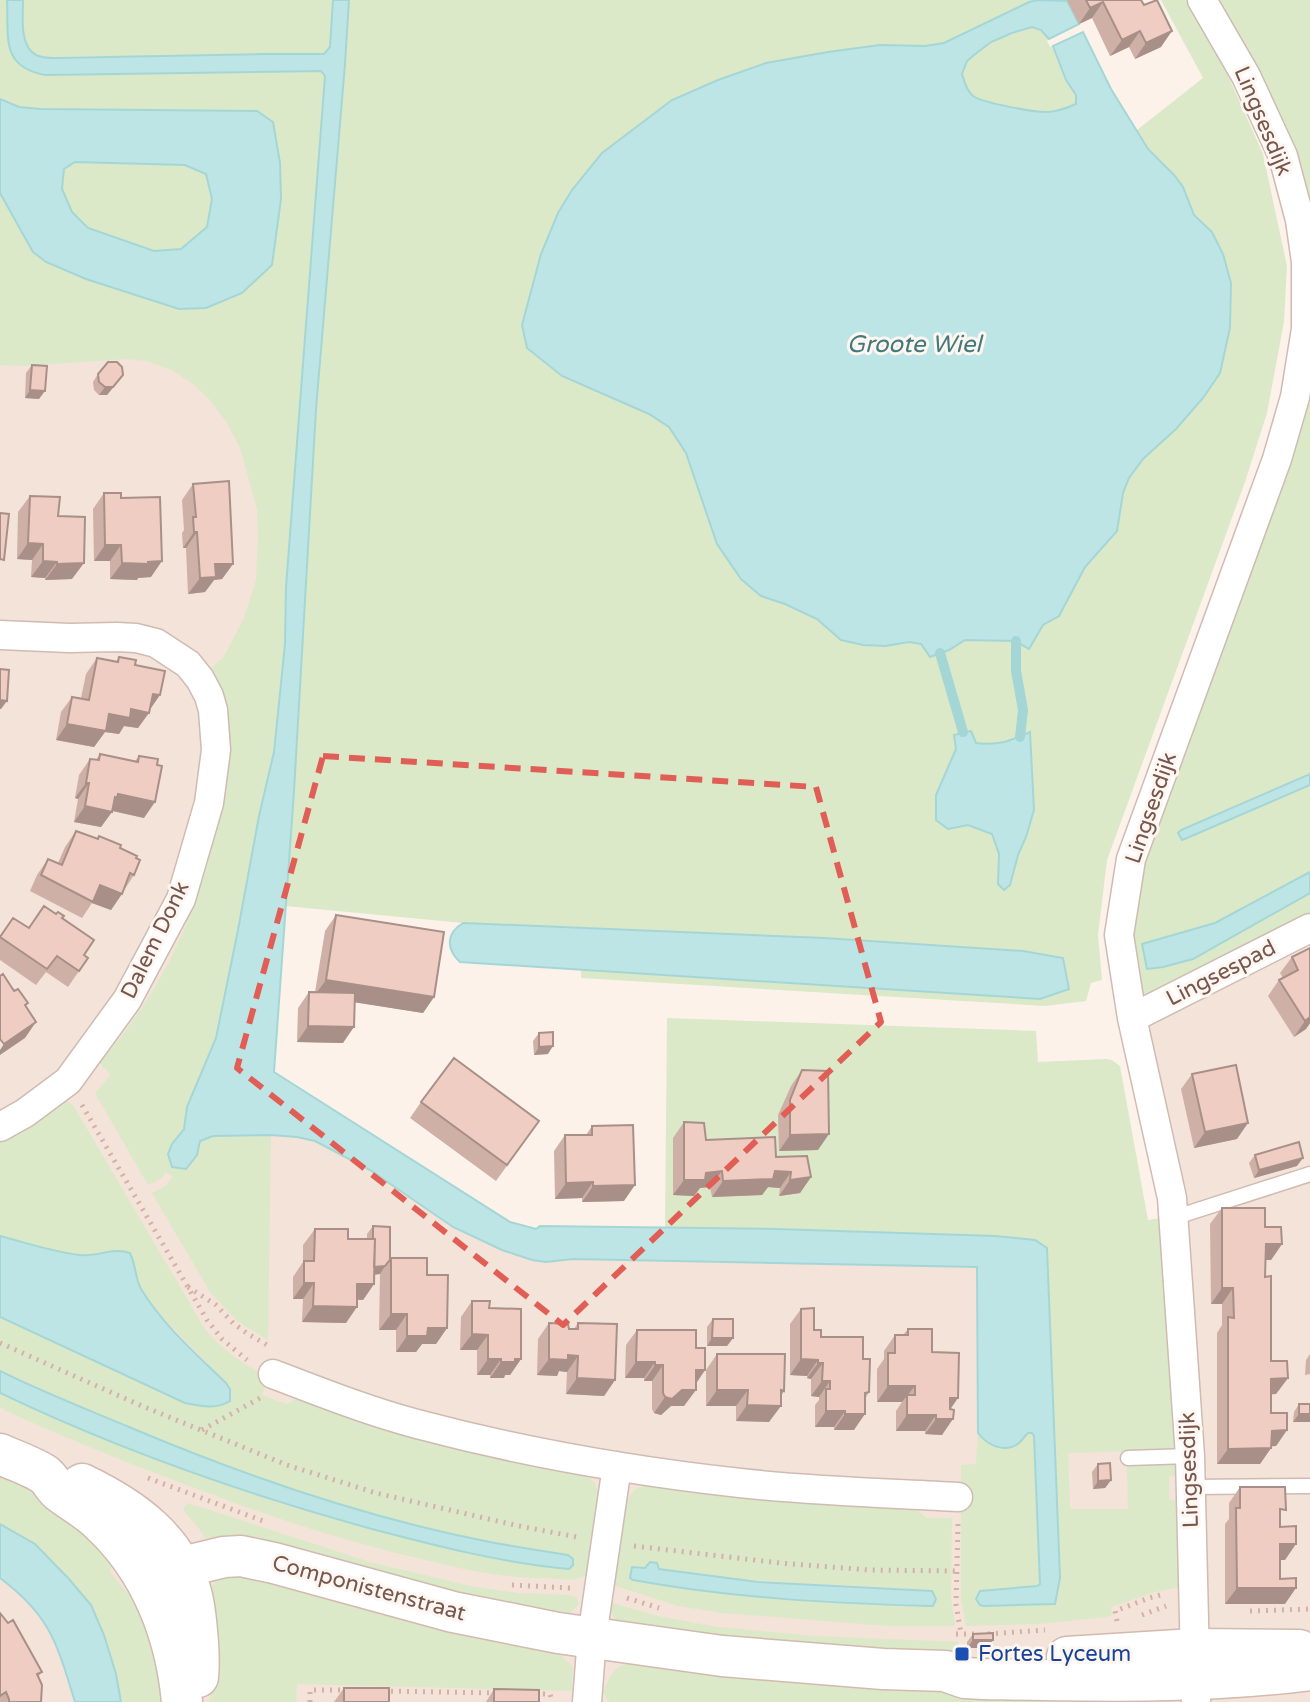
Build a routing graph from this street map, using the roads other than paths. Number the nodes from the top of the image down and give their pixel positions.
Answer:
1 (1202, 0) edge
2 (0, 635) edge
3 (1310, 928) edge
4 (1132, 1018) junction
5 (0, 1127) edge
6 (1310, 1174) edge
7 (1173, 1218) junction
8 (281, 1377) road end
9 (0, 1454) edge
10 (1190, 1456) junction
11 (1128, 1458) dead end
12 (617, 1466) junction
13 (1310, 1486) edge
14 (1191, 1487) junction
15 (958, 1497) dead end
16 (167, 1580) junction
17 (592, 1637) junction
18 (1310, 1650) edge
19 (1310, 1670) edge
20 (1195, 1677) edge
21 (182, 1702) edge
22 (196, 1702) edge
23 (587, 1702) edge

1 - 4 street, Lingsesdijk
2 - 5 street, Dalem Donk
3 - 4 street, Lingsespad
4 - 7 street, Lingsesdijk
6 - 7 lane
7 - 10 street, Lingsesdijk
8 - 12 street
9 - 16 street
10 - 11 lane
10 - 14 street, Lingsesdijk
12 - 15 street
12 - 17 street
13 - 14 lane
14 - 20 street, Lingsesdijk
16 - 17 street, Componistenstraat
16 - 21 street
16 - 22 street
17 - 20 street, Componistenstraat
17 - 23 street
18 - 20 street, Componistenstraat
19 - 20 street, Componistenstraat

